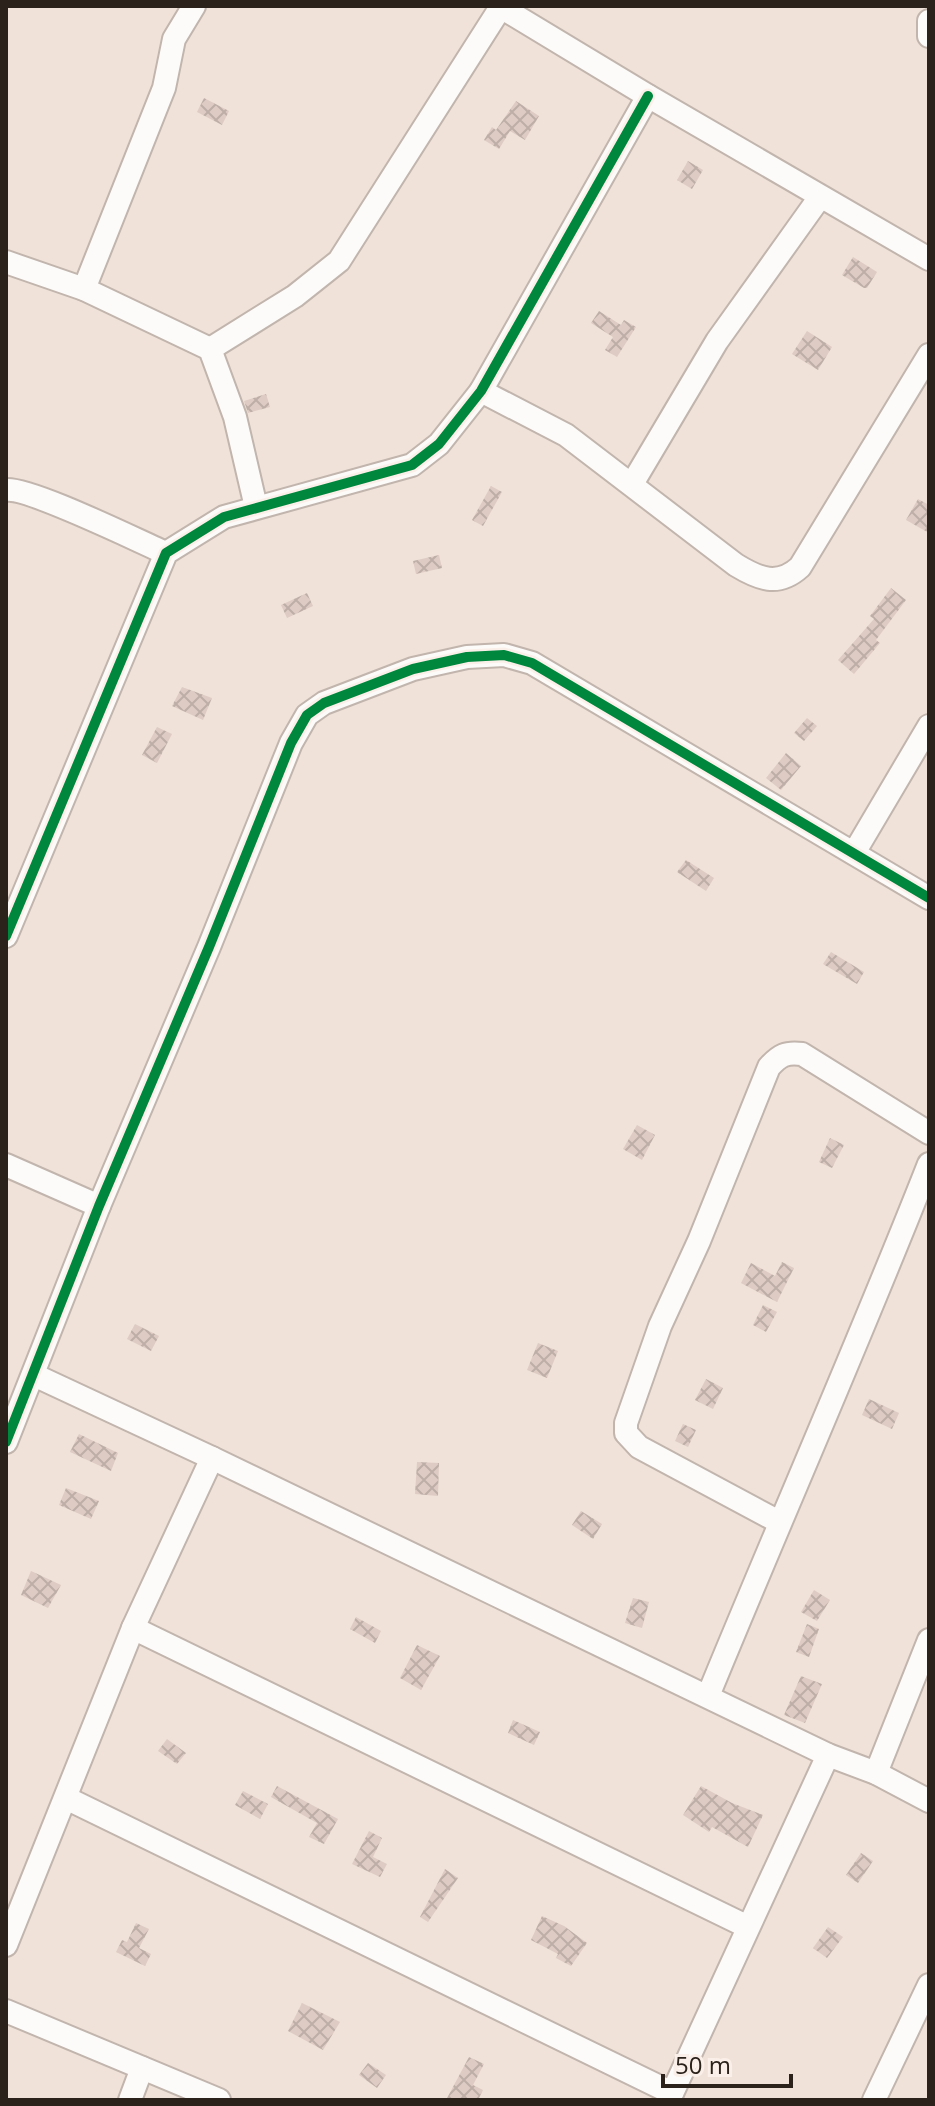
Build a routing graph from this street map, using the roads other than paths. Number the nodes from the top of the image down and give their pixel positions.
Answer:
1 (194, 6) edge
2 (500, 7) edge
3 (929, 21) edge
4 (929, 36) edge
5 (648, 96) junction
6 (820, 197) junction
7 (929, 259) edge
8 (6, 262) edge
9 (84, 289) junction
10 (210, 349) junction
11 (929, 355) edge
12 (481, 391) junction
13 (632, 484) junction
14 (6, 490) edge
15 (256, 507) junction
16 (166, 553) junction
17 (929, 726) edge
18 (854, 853) junction
19 (929, 898) edge
20 (6, 936) edge
21 (929, 1133) edge
22 (929, 1164) edge
23 (6, 1165) edge
24 (99, 1206) junction
25 (34, 1375) junction
26 (6, 1442) edge
27 (212, 1458) junction
28 (779, 1522) junction
29 (133, 1628) junction
30 (929, 1640) edge
31 (708, 1696) junction
32 (828, 1755) junction
33 (876, 1773) junction
34 (66, 1798) junction
35 (929, 1801) edge
36 (748, 1927) junction
37 (6, 1945) edge
38 (929, 1985) edge
39 (6, 2011) edge
40 (142, 2068) junction
41 (670, 2096) edge
42 (130, 2100) edge
43 (219, 2100) edge
44 (874, 2100) edge

1 - 9 street
2 - 5 street
2 - 10 street
3 - 4 street
5 - 6 street
5 - 12 street
6 - 7 street
6 - 13 street
8 - 9 street
9 - 10 street
10 - 15 street
11 - 13 street
12 - 13 street
12 - 15 street
14 - 16 street
15 - 16 street
16 - 20 street
17 - 18 street
18 - 19 street
18 - 24 street
21 - 28 street
22 - 28 street
23 - 24 street
24 - 25 street
25 - 26 street
25 - 27 street
27 - 29 street
27 - 31 street
28 - 31 street
29 - 34 street
29 - 36 street
30 - 33 street
31 - 32 street
32 - 33 street
32 - 36 street
33 - 35 street
34 - 37 street
34 - 41 street
36 - 41 street
38 - 44 street
39 - 40 street
40 - 42 street
40 - 43 street

